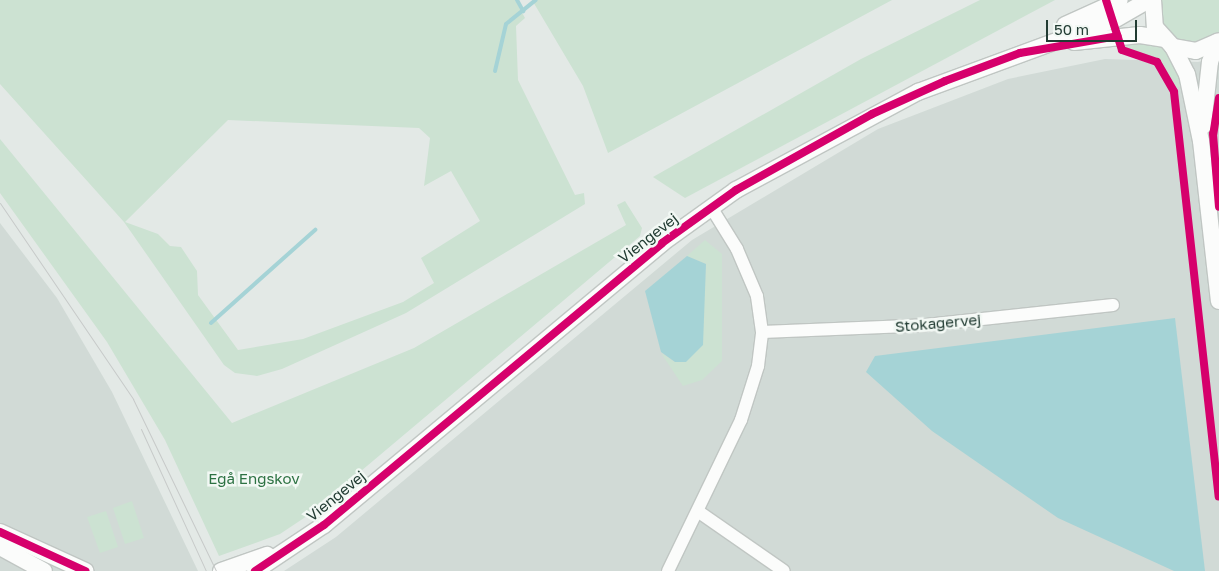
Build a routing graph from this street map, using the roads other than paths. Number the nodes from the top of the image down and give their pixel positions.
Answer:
1 (1120, 0) edge
2 (1148, 0) edge
3 (1153, 0) edge
4 (1218, 42) edge
5 (1168, 43) junction
6 (1020, 53) junction
7 (945, 80) junction
8 (1202, 141) junction
9 (711, 207) junction
10 (1219, 301) edge
11 (1113, 305) dead end
12 (762, 332) junction
13 (699, 512) junction
14 (0, 532) edge
15 (293, 546) junction
16 (0, 548) edge
17 (25, 561) edge
18 (44, 571) edge
19 (85, 571) edge
20 (222, 571) edge
21 (255, 571) edge
22 (668, 571) edge
23 (784, 571) edge

1 - 7 street
2 - 6 street, Viengevej
3 - 5 street
4 - 5 street, Viengevej
4 - 8 street
5 - 6 street, Viengevej
5 - 8 street
6 - 7 street, Viengevej
7 - 9 street, Viengevej
8 - 10 street
9 - 12 street
9 - 15 street, Viengevej
11 - 12 street, Stokagervej
12 - 13 street
13 - 22 street
13 - 23 street
14 - 17 street
15 - 20 street, Viengevej
15 - 21 street, Viengevej
16 - 17 street
17 - 18 street
17 - 19 street

